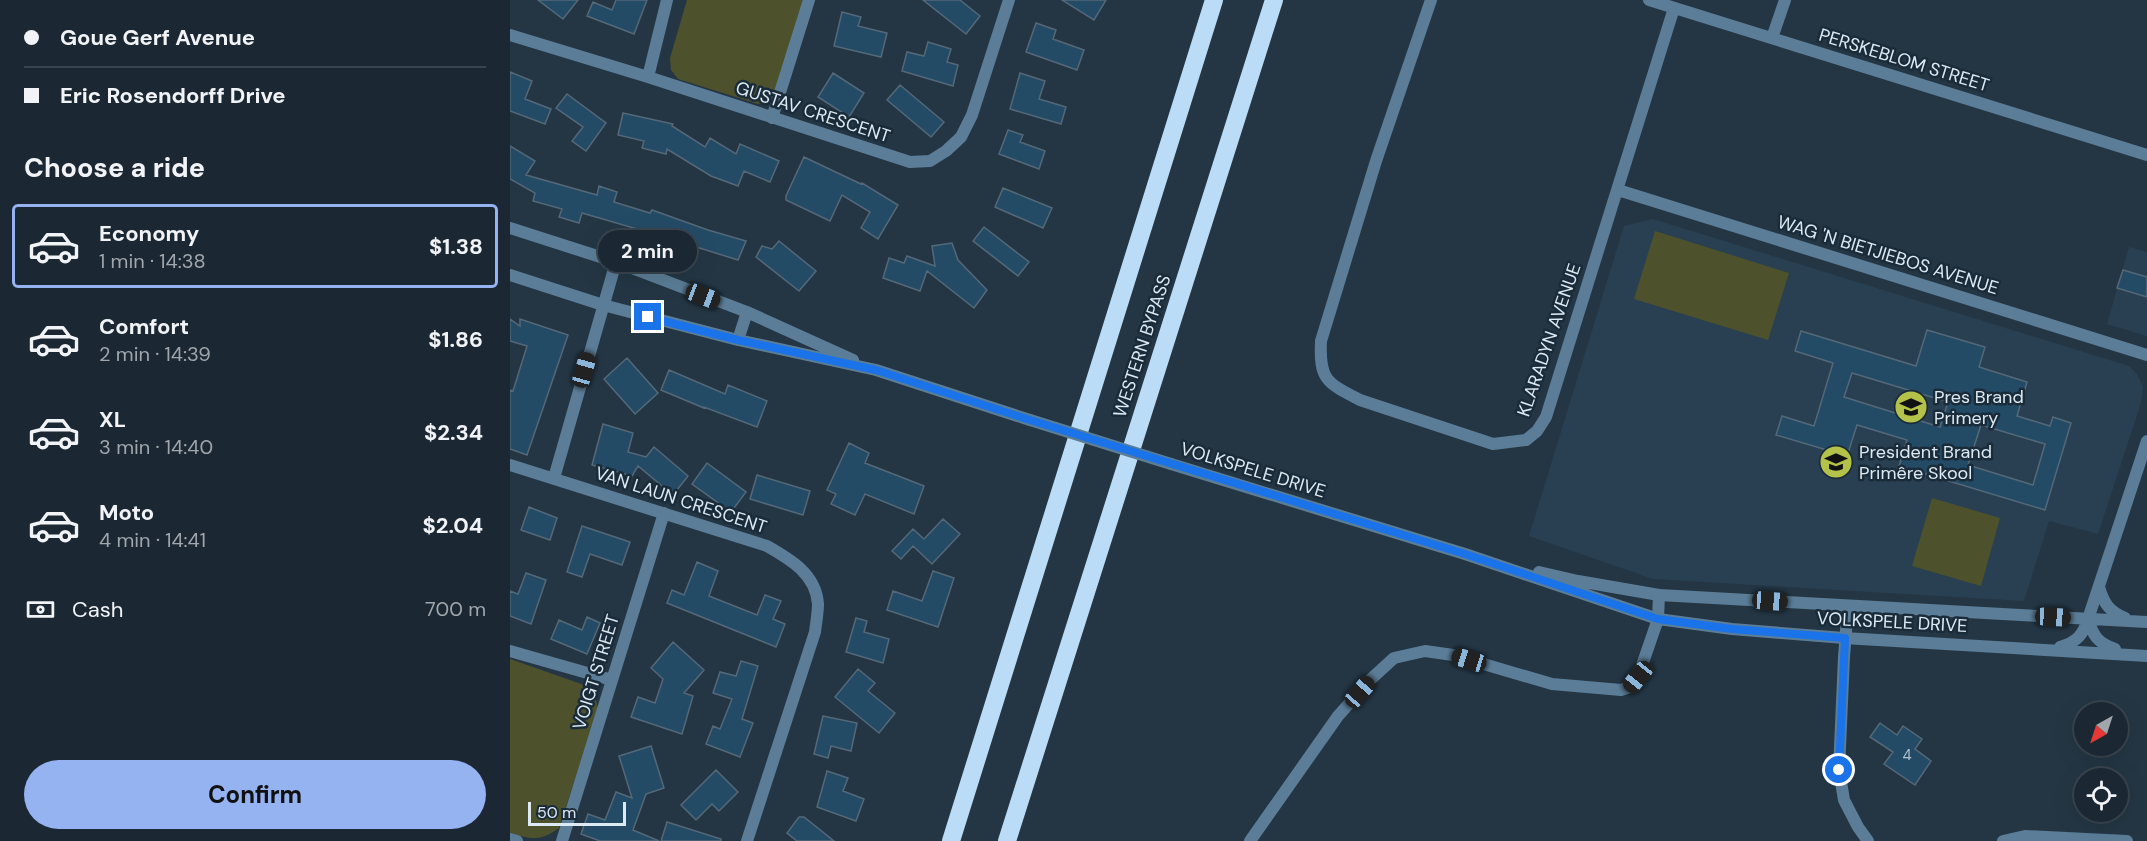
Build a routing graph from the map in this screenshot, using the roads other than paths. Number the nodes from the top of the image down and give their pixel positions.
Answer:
1 (667, 0) edge
2 (809, 0) edge
3 (1008, 0) edge
4 (1214, 0) edge
5 (1274, 0) edge
6 (1431, 0) edge
7 (1649, 0) edge
8 (1785, 0) edge
9 (1674, 8) junction
10 (510, 36) edge
11 (1772, 38) junction
12 (648, 77) junction
13 (772, 118) junction
14 (2147, 155) edge
15 (1618, 190) junction
16 (510, 228) edge
17 (616, 262) junction
18 (510, 275) edge
19 (603, 305) junction
20 (747, 312) junction
21 (738, 340) junction
22 (2147, 355) edge
23 (876, 370) junction
24 (2147, 441) edge
25 (510, 465) edge
26 (554, 478) junction
27 (664, 513) junction
28 (1465, 554) junction
29 (2099, 587) junction
30 (1659, 595) junction
31 (1848, 606) junction
32 (2088, 618) junction
33 (1658, 619) junction
34 (2131, 621) junction
35 (2147, 622) edge
36 (1845, 638) junction
37 (2052, 650) junction
38 (510, 651) edge
39 (2129, 655) junction
40 (2147, 656) edge
41 (612, 680) junction
42 (510, 839) edge
43 (516, 841) edge
44 (562, 841) edge
45 (747, 841) edge
46 (951, 841) edge
47 (1007, 841) edge
48 (1250, 841) edge
49 (1868, 841) edge
50 (2003, 841) edge
51 (2127, 841) edge

1 - 12 street
2 - 13 street
3 - 13 street, GUSTAV CRESCENT
4 - 46 highway, WESTERN BYPASS
5 - 47 highway, WESTERN BYPASS
6 - 15 street, KLARADYN AVENUE
7 - 9 street, PERSKEBLOM STREET
8 - 11 street
9 - 11 street, PERSKEBLOM STREET
9 - 15 street, KLARADYN AVENUE
10 - 12 street, GUSTAV CRESCENT
11 - 14 street, PERSKEBLOM STREET
12 - 13 street, GUSTAV CRESCENT
15 - 22 street, WAG 'N BIETJIEBOS AVENUE
16 - 17 street
17 - 19 street
17 - 20 street
18 - 19 street
19 - 21 street
19 - 26 street
20 - 21 street
20 - 23 street
21 - 23 street
23 - 28 street, VOLKSPELE DRIVE, bridge
24 - 29 street
25 - 26 street, VAN LAUN CRESCENT
26 - 27 street, VAN LAUN CRESCENT
27 - 41 street, VOIGT STREET
27 - 45 street, VAN LAUN CRESCENT
28 - 30 street, VOLKSPELE DRIVE
28 - 33 street, VOLKSPELE DRIVE
29 - 32 street
29 - 34 street
30 - 31 street, VOLKSPELE DRIVE
30 - 33 street
31 - 32 street, VOLKSPELE DRIVE
31 - 36 street
32 - 34 street, VOLKSPELE DRIVE
32 - 37 street
32 - 39 street
33 - 36 street, VOLKSPELE DRIVE
33 - 48 street
34 - 35 street, VOLKSPELE DRIVE
36 - 37 street, VOLKSPELE DRIVE
36 - 49 street
37 - 39 street, VOLKSPELE DRIVE
38 - 41 street
39 - 40 street, VOLKSPELE DRIVE
41 - 44 street, VOIGT STREET
42 - 43 street
50 - 51 street

